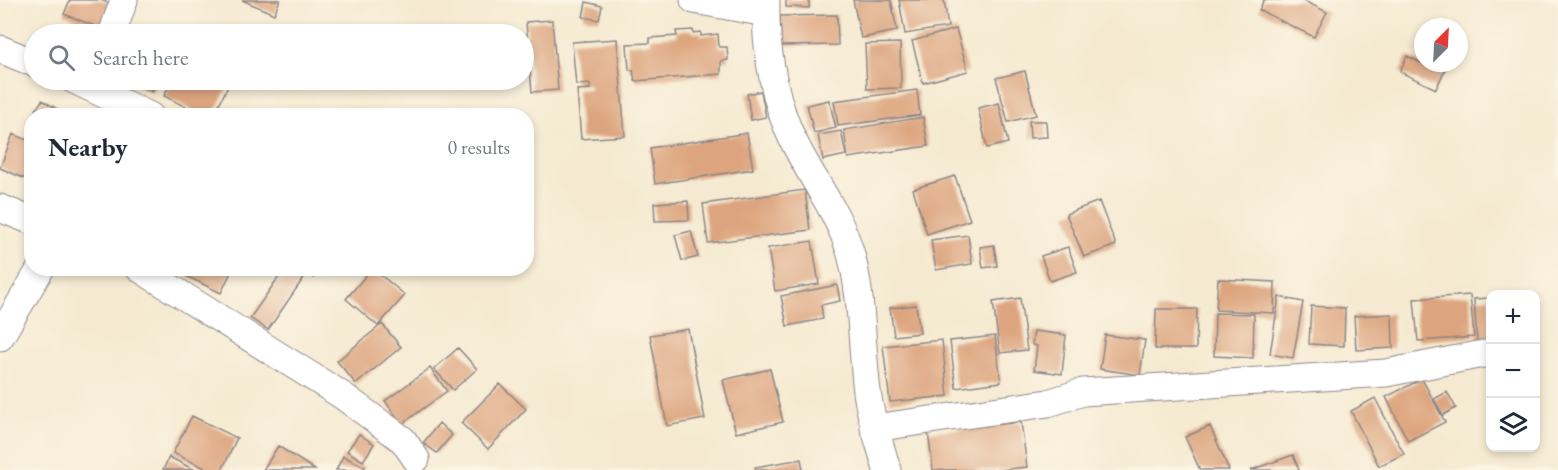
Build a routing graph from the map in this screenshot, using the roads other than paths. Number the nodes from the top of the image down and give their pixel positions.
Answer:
1 (124, 0) edge
2 (694, 0) edge
3 (766, 6) edge
4 (116, 24) edge
5 (0, 50) edge
6 (24, 59) edge
7 (101, 90) edge
8 (135, 108) edge
9 (0, 208) edge
10 (24, 218) edge
11 (36, 276) edge
12 (151, 276) edge
13 (0, 337) edge
14 (1483, 354) dead end
15 (874, 428) junction
16 (416, 459) dead end
17 (887, 470) edge

1 - 4 street
2 - 3 street
3 - 15 street
5 - 6 street
7 - 8 street
9 - 10 street
11 - 13 street
12 - 16 street
14 - 15 street
15 - 17 street

